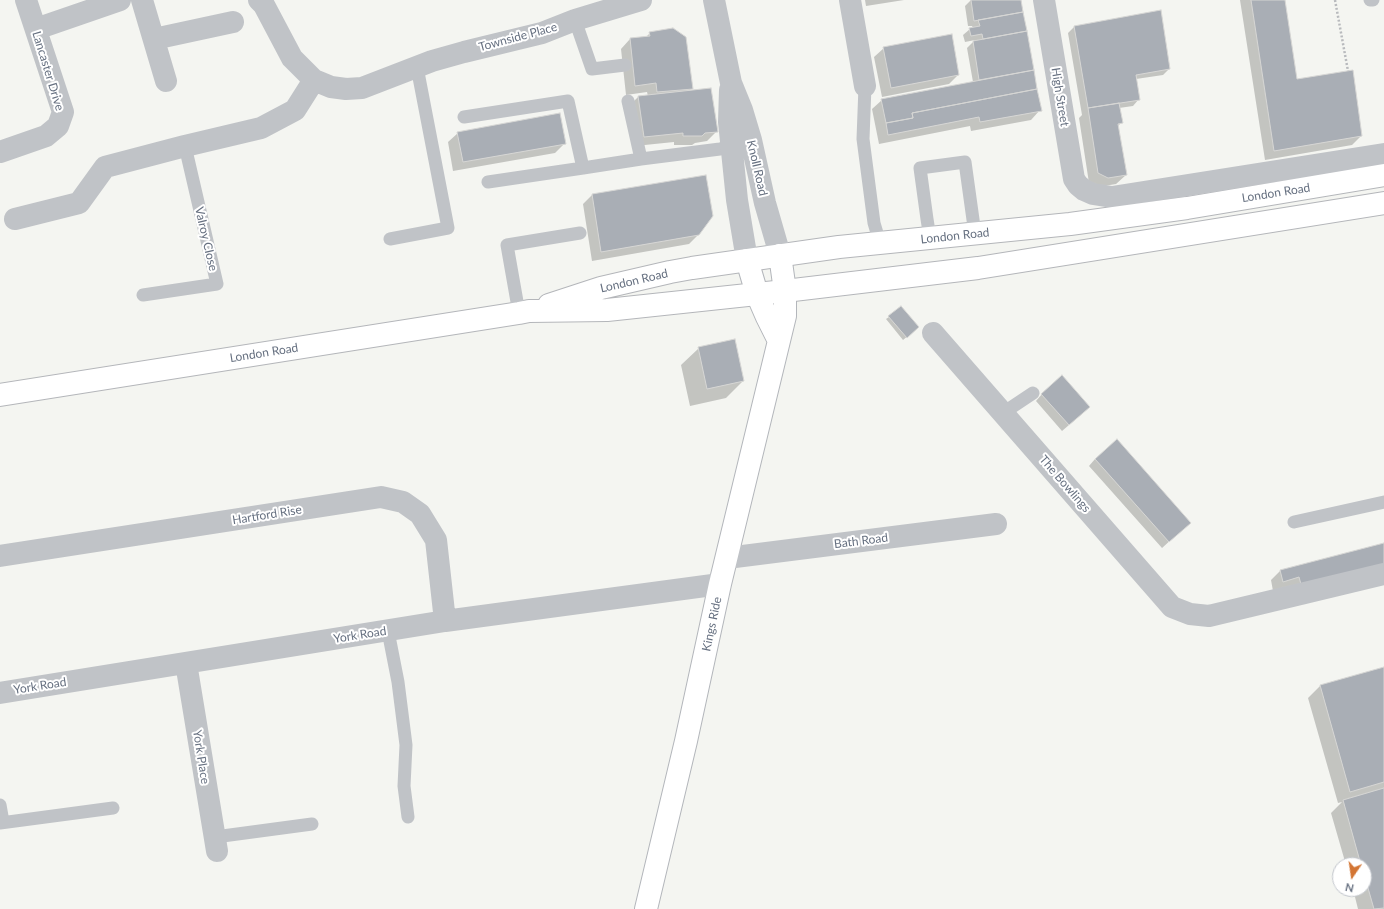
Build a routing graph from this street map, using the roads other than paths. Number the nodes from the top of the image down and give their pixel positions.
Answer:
1 (26, 0) edge
2 (120, 0) edge
3 (142, 0) edge
4 (259, 0) edge
5 (641, 0) edge
6 (714, 0) edge
7 (850, 0) edge
8 (1044, 0) edge
9 (574, 20) junction
10 (233, 22) dead end
11 (36, 29) junction
12 (154, 39) junction
13 (625, 65) dead end
14 (417, 67) junction
15 (314, 80) junction
16 (166, 81) dead end
17 (865, 86) joint
18 (628, 101) dead end
19 (464, 117) dead end
20 (741, 143) junction
21 (185, 146) junction
22 (0, 152) edge
23 (1384, 154) edge
24 (641, 159) junction
25 (583, 168) junction
26 (1384, 175) edge
27 (488, 182) dead end
28 (1084, 190) joint
29 (1384, 203) edge
30 (15, 219) dead end
31 (580, 233) dead end
32 (975, 234) junction
33 (930, 238) junction
34 (390, 239) dead end
35 (880, 243) junction
36 (780, 255) junction
37 (747, 260) junction
38 (786, 291) junction
39 (757, 294) junction
40 (143, 295) dead end
41 (524, 312) junction
42 (933, 333) dead end
43 (778, 339) junction
44 (1033, 394) dead end
45 (0, 396) edge
46 (1003, 413) junction
47 (1384, 502) edge
48 (1294, 522) dead end
49 (996, 524) dead end
50 (0, 556) edge
51 (727, 558) junction
52 (1384, 574) edge
53 (720, 584) junction
54 (445, 621) junction
55 (388, 631) junction
56 (186, 663) junction
57 (0, 693) edge
58 (0, 805) edge
59 (113, 808) dead end
60 (408, 817) dead end
61 (1, 823) edge
62 (312, 824) dead end
63 (216, 844) joint
64 (646, 909) edge

1 - 11 street, Lancaster Drive
2 - 11 street
3 - 12 street
4 - 15 street, Townside Place
5 - 9 street, Townside Place
6 - 20 street, Knoll Road
7 - 17 street
8 - 28 street, High Street
9 - 13 lane
9 - 14 street, Townside Place
10 - 12 street
11 - 22 street, Lancaster Drive
12 - 16 street
14 - 15 street, Townside Place
14 - 34 lane
15 - 21 street
17 - 35 lane
18 - 24 lane
19 - 25 lane
20 - 24 lane
20 - 36 street, Knoll Road
20 - 37 street, Knoll Road
21 - 30 street
21 - 40 lane, Valroy Close
23 - 28 street, London Road
24 - 25 lane
25 - 27 lane
26 - 32 main road, London Road
29 - 38 main road, London Road
31 - 41 lane
32 - 33 main road, London Road
32 - 33 lane
33 - 35 main road, London Road
35 - 36 main road, London Road
36 - 37 main road, London Road
36 - 38 main road, Kings Ride
37 - 39 main road
37 - 41 main road, London Road
38 - 39 main road, London Road
38 - 43 main road, Kings Ride
39 - 41 main road, London Road
39 - 43 main road
41 - 45 main road, London Road
42 - 46 street, The Bowlings
43 - 51 main road, Kings Ride
44 - 46 lane
46 - 52 street, The Bowlings
47 - 48 lane
49 - 51 street, Bath Road
50 - 54 street, Hartford Rise
51 - 53 main road, Kings Ride
53 - 54 street, York Road
53 - 64 main road, Kings Ride
54 - 55 street, York Road
55 - 56 street, York Road
55 - 60 lane
56 - 57 street, York Road
56 - 63 street, York Place
58 - 61 lane
59 - 61 lane
62 - 63 lane

